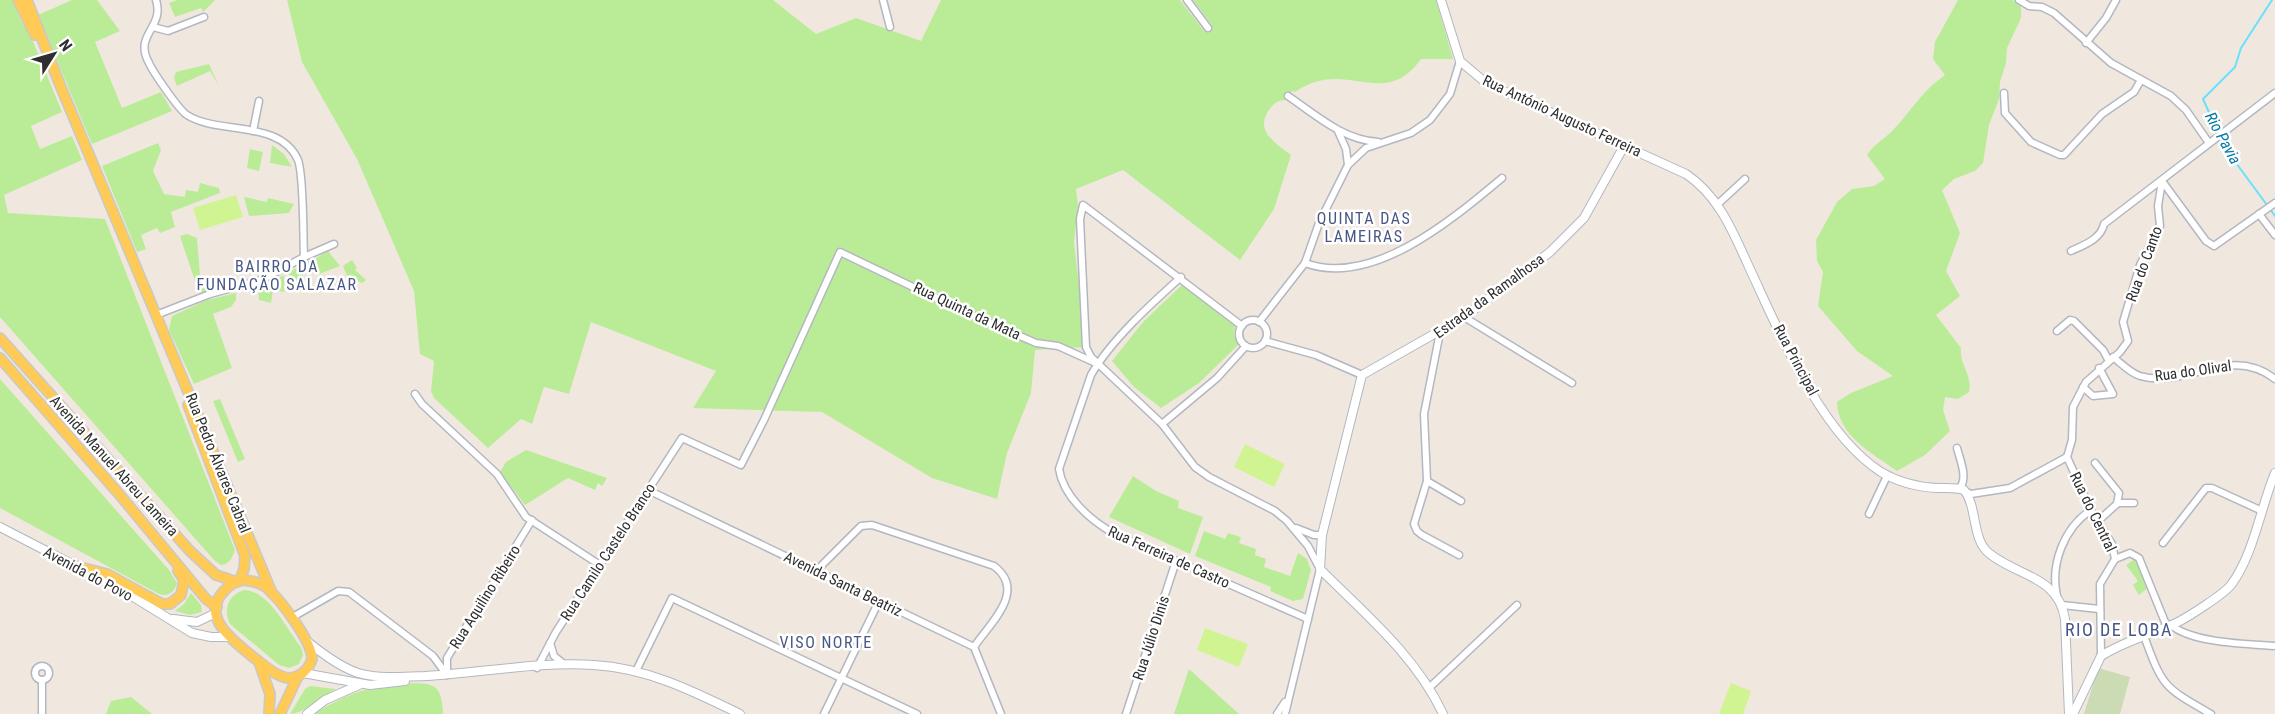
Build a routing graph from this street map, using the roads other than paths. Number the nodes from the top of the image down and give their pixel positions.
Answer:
1 (18, 0) edge
2 (27, 0) edge
3 (156, 0) edge
4 (884, 0) edge
5 (1187, 0) edge
6 (1441, 0) edge
7 (2019, 0) edge
8 (2116, 0) edge
9 (204, 17) dead end
10 (153, 27) junction
11 (890, 27) dead end
12 (1208, 28) dead end
13 (2086, 43) junction
14 (1460, 61) junction
15 (2141, 80) junction
16 (60, 85) junction
17 (2004, 93) dead end
18 (2275, 93) edge
19 (1288, 96) dead end
20 (259, 101) dead end
21 (1338, 130) junction
22 (253, 132) junction
23 (2212, 141) junction
24 (1382, 142) junction
25 (1624, 146) junction
26 (1348, 165) junction
27 (1502, 178) dead end
28 (1745, 178) dead end
29 (2162, 181) junction
30 (2275, 203) edge
31 (1718, 204) junction
32 (2259, 214) junction
33 (2275, 235) edge
34 (334, 243) dead end
35 (2071, 251) dead end
36 (304, 256) junction
37 (1305, 263) junction
38 (1181, 277) junction
39 (156, 315) junction
40 (1464, 317) junction
41 (1259, 322) junction
42 (1242, 326) junction
43 (2057, 331) dead end
44 (1440, 332) junction
45 (163, 333) junction
46 (0, 338) edge
47 (1265, 341) junction
48 (2126, 345) joint
49 (1246, 346) junction
50 (0, 358) edge
51 (2111, 359) junction
52 (1098, 364) junction
53 (2099, 368) junction
54 (1362, 375) junction
55 (2275, 379) edge
56 (1572, 382) dead end
57 (2083, 387) junction
58 (415, 394) dead end
59 (1162, 424) junction
60 (682, 438) joint
61 (1957, 448) dead end
62 (2067, 457) junction
63 (2095, 463) dead end
64 (2275, 473) edge
65 (1887, 476) junction
66 (1427, 481) junction
67 (648, 490) junction
68 (1963, 490) junction
69 (1461, 501) dead end
70 (2134, 503) dead end
71 (2117, 504) junction
72 (132, 509) junction
73 (2091, 510) junction
74 (2260, 510) junction
75 (1869, 514) dead end
76 (532, 520) junction
77 (2098, 521) junction
78 (1293, 526) junction
79 (1, 529) edge
80 (1322, 535) junction
81 (2163, 543) dead end
82 (1459, 555) dead end
83 (2115, 559) junction
84 (1176, 561) junction
85 (600, 565) junction
86 (76, 566) junction
87 (1320, 569) junction
88 (816, 571) junction
89 (238, 581) junction
90 (272, 593) junction
91 (2057, 596) junction
92 (879, 601) junction
93 (1517, 605) dead end
94 (2062, 605) junction
95 (2099, 609) junction
96 (216, 610) junction
97 (291, 618) junction
98 (171, 619) junction
99 (1308, 619) junction
100 (2169, 626) junction
101 (2144, 636) junction
102 (228, 637) junction
103 (308, 642) junction
104 (550, 643) junction
105 (2275, 646) edge
106 (974, 647) junction
107 (2101, 656) junction
108 (258, 660) junction
109 (567, 665) junction
110 (537, 668) junction
111 (636, 671) junction
112 (301, 674) junction
113 (434, 675) junction
114 (447, 676) junction
115 (841, 679) junction
116 (42, 680) dead end
117 (2088, 680) junction
118 (360, 684) junction
119 (1431, 689) junction
120 (1288, 696) junction
121 (2070, 697) junction
122 (2080, 698) junction
123 (42, 714) edge
124 (269, 714) edge
125 (280, 714) edge
126 (307, 714) edge
127 (740, 714) edge
128 (825, 714) edge
129 (917, 714) edge
130 (1001, 714) edge
131 (1126, 714) edge
132 (1277, 714) edge
133 (1285, 714) edge
134 (1437, 714) edge
135 (1443, 714) edge
136 (2071, 714) edge
137 (2211, 714) edge

1 - 16 main road, Rua Pedro Álvares Cabral
2 - 16 main road, Rua Pedro Álvares Cabral
3 - 10 street
4 - 11 street
5 - 12 street
6 - 14 street
7 - 13 street
8 - 13 street
9 - 10 street
10 - 22 street
13 - 15 street
14 - 24 street
14 - 25 street, Rua António Augusto Ferreira
15 - 17 street
15 - 23 street
16 - 39 main road, Rua Pedro Álvares Cabral
18 - 23 street
19 - 21 street
20 - 22 street
21 - 24 street
21 - 26 street
22 - 36 street
23 - 29 street
24 - 26 street
25 - 31 street, Rua António Augusto Ferreira
25 - 40 street, Estrada da Ramalhosa
26 - 37 street
27 - 37 street
28 - 31 street
29 - 32 street
29 - 35 street
29 - 48 street, Rua do Canto
30 - 32 street
31 - 65 street, Rua Principal
32 - 33 street
34 - 36 street
36 - 39 street
37 - 41 street
38 - 42 street
38 - 52 street
38 - 52 street
39 - 45 main road, Rua Pedro Álvares Cabral
40 - 44 street, Estrada da Ramalhosa
40 - 56 street
41 - 42 street
41 - 47 street
42 - 49 street
43 - 51 street, Rua do Olival
44 - 54 street, Estrada da Ramalhosa
44 - 66 street
45 - 89 main road, Rua Pedro Álvares Cabral
45 - 90 main road, Rua Pedro Álvares Cabral
46 - 89 main road, Avenida Manuel Abreu Lameira
47 - 49 street
47 - 54 street
48 - 51 street, Rua do Central
49 - 59 street
50 - 72 main road, Avenida Manuel Abreu Lameira
51 - 53 street, Rua do Central
51 - 55 street, Rua do Olival
52 - 59 street
52 - 60 street, Rua Quinta da Mata
52 - 84 street, Rua Ferreira de Castro
53 - 57 street, Rua do Central
53 - 57 street
54 - 80 street
57 - 62 street, Rua do Central
58 - 76 street
59 - 78 street
60 - 67 street, Rua Camilo Castelo Branco
61 - 68 street
62 - 68 street
62 - 73 street, Rua do Central
63 - 71 street
64 - 74 street
65 - 68 street, Rua Principal
65 - 75 street
66 - 69 street
66 - 82 street
67 - 85 street, Rua Camilo Castelo Branco
67 - 88 street, Avenida Santa Beatriz
68 - 91 street
70 - 71 street
71 - 77 street
72 - 86 main road
72 - 96 main road, Avenida Manuel Abreu Lameira
73 - 77 street, Rua do Central
73 - 91 street
74 - 81 street
74 - 100 street
76 - 85 street
76 - 114 street, Rua Aquilino Ribeiro
77 - 83 street, Rua do Central
78 - 80 street
78 - 87 street
79 - 86 street, Avenida do Povo
80 - 87 street
83 - 95 street
83 - 100 street
84 - 99 street, Rua Ferreira de Castro
84 - 131 street, Rua Júlio Dinis
85 - 104 street, Rua Camilo Castelo Branco
86 - 98 street, Avenida do Povo
87 - 99 street
87 - 119 street
88 - 92 street, Avenida Santa Beatriz
88 - 106 street
89 - 90 main road, Avenida Manuel Abreu Lameira
89 - 96 main road
90 - 97 main road
91 - 94 street
92 - 106 street, Avenida Santa Beatriz
92 - 115 street
93 - 119 street
94 - 95 street
94 - 121 street
95 - 107 street
96 - 98 street, Avenida do Povo
96 - 102 main road, Avenida Manuel Abreu Lameira
97 - 103 main road
97 - 114 street
98 - 102 street, Avenida do Povo
99 - 120 street
100 - 101 street
100 - 105 street
101 - 107 street
101 - 137 street
102 - 108 main road
103 - 112 main road
103 - 113 street
104 - 109 street
104 - 110 street, Rua Camilo Castelo Branco
106 - 130 street
107 - 117 street
108 - 112 main road
108 - 124 main road
109 - 110 street
109 - 111 street
110 - 114 street
111 - 115 street
111 - 127 street
112 - 118 street
112 - 125 main road
113 - 114 street
113 - 118 street
115 - 128 street
115 - 129 street
116 - 123 street
117 - 121 street
117 - 122 street
118 - 126 street
119 - 134 street
119 - 135 street
120 - 132 street
120 - 133 street
121 - 122 street
121 - 136 street
122 - 136 street

